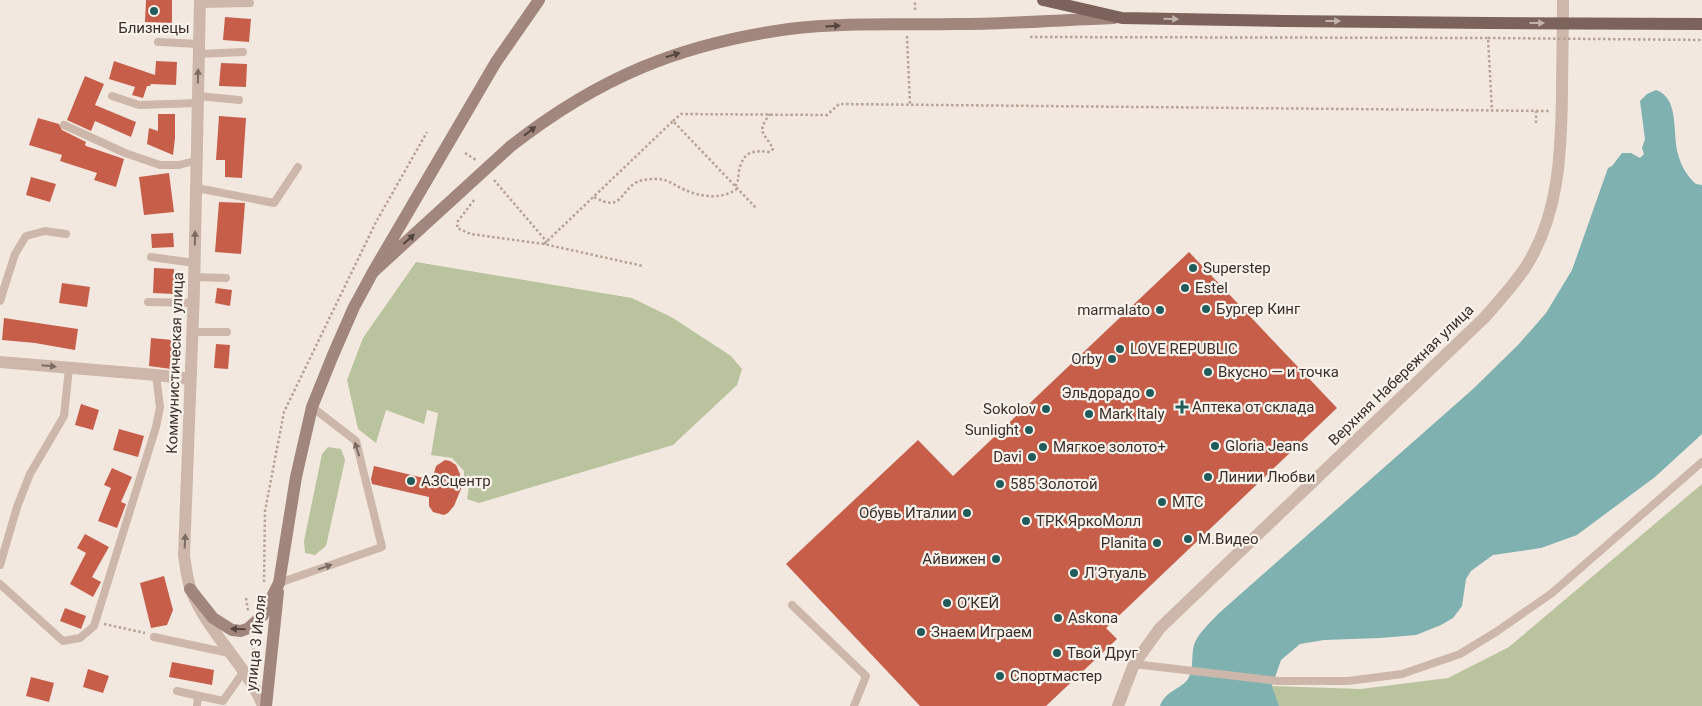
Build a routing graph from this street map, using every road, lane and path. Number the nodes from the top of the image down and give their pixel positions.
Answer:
1 (539, 0) edge
2 (915, 0) edge
3 (1042, 0) edge
4 (1563, 0) edge
5 (200, 2) edge
6 (250, 3) dead end
7 (914, 14) dead end
8 (1122, 18) junction
9 (1702, 24) edge
10 (913, 35) dead end
11 (1029, 37) dead end
12 (1488, 38) junction
13 (1702, 40) edge
14 (158, 42) dead end
15 (199, 49) junction
16 (244, 52) dead end
17 (112, 96) dead end
18 (198, 99) junction
19 (239, 100) dead end
20 (910, 104) junction
21 (1492, 111) junction
22 (1536, 111) junction
23 (1562, 111) junction
24 (770, 114) junction
25 (673, 121) junction
26 (1536, 123) dead end
27 (64, 125) dead end
28 (465, 153) dead end
29 (198, 160) junction
30 (479, 163) dead end
31 (298, 167) dead end
32 (492, 178) dead end
33 (736, 187) junction
34 (197, 188) junction
35 (476, 196) dead end
36 (593, 197) junction
37 (757, 209) dead end
38 (66, 234) dead end
39 (545, 243) junction
40 (151, 257) dead end
41 (195, 264) junction
42 (643, 266) dead end
43 (373, 272) junction
44 (194, 277) junction
45 (226, 278) dead end
46 (0, 301) edge
47 (148, 302) dead end
48 (194, 302) junction
49 (192, 332) junction
50 (227, 332) dead end
51 (0, 362) edge
52 (69, 368) junction
53 (156, 375) junction
54 (190, 379) junction
55 (312, 407) junction
56 (1702, 462) edge
57 (0, 565) edge
58 (279, 583) junction
59 (0, 584) edge
60 (190, 589) junction
61 (246, 598) dead end
62 (792, 605) dead end
63 (249, 618) dead end
64 (96, 622) junction
65 (151, 636) joint
66 (254, 640) dead end
67 (231, 654) junction
68 (1134, 664) junction
69 (248, 669) junction
70 (177, 692) dead end
71 (198, 696) junction
72 (197, 706) edge
73 (265, 706) edge
74 (854, 706) edge
75 (1118, 706) edge

1 - 43 main road, улица 3 Июля
2 - 7 path
3 - 8 main road
4 - 23 street, Верхняя Набережная улица
5 - 6 lane
5 - 15 street, Коммунистическая улица
8 -> 9 main road, bridge
43 -> 8 main road
10 - 20 path
11 - 12 path
12 - 13 path, bridge
12 - 21 path
14 - 15 lane
15 - 16 lane
18 -> 15 street, Коммунистическая улица
17 - 18 lane
18 - 19 lane
18 - 29 street, Коммунистическая улица
20 - 21 path
20 - 24 path
21 - 22 path
22 - 23 path
22 - 26 path
23 - 68 street, Верхняя Набережная улица
24 - 25 path
24 - 33 path
25 - 33 path
25 - 36 path
27 - 29 lane
28 - 30 path
29 - 34 street, Коммунистическая улица
31 - 34 lane
32 - 39 path
33 - 36 path
33 - 37 path
41 -> 34 street, Коммунистическая улица
35 - 39 path
36 - 39 path
38 - 46 lane
39 - 42 path
40 - 41 lane
41 - 44 street, Коммунистическая улица
43 - 55 main road, улица 3 Июля
44 - 45 lane
44 - 48 street, Коммунистическая улица
47 - 48 lane
48 - 49 street, Коммунистическая улица
49 - 50 lane
49 - 54 street, Коммунистическая улица
51 -> 52 street
52 - 53 street
52 - 57 lane
53 - 54 street
53 - 64 lane
60 -> 54 street, Коммунистическая улица
55 - 58 main road, улица 3 Июля
58 -> 55 lane
56 - 68 lane
58 -> 60 main road
58 - 73 main road, улица 3 Июля
59 - 64 lane
60 - 67 street, Коммунистическая улица
61 - 63 path
62 - 74 lane
64 - 65 path
65 - 67 lane
66 - 69 path
67 - 69 street, Коммунистическая улица
68 - 75 street, Верхняя Набережная улица
69 - 71 lane
69 - 73 street, Коммунистическая улица
70 - 71 lane
71 - 72 lane

